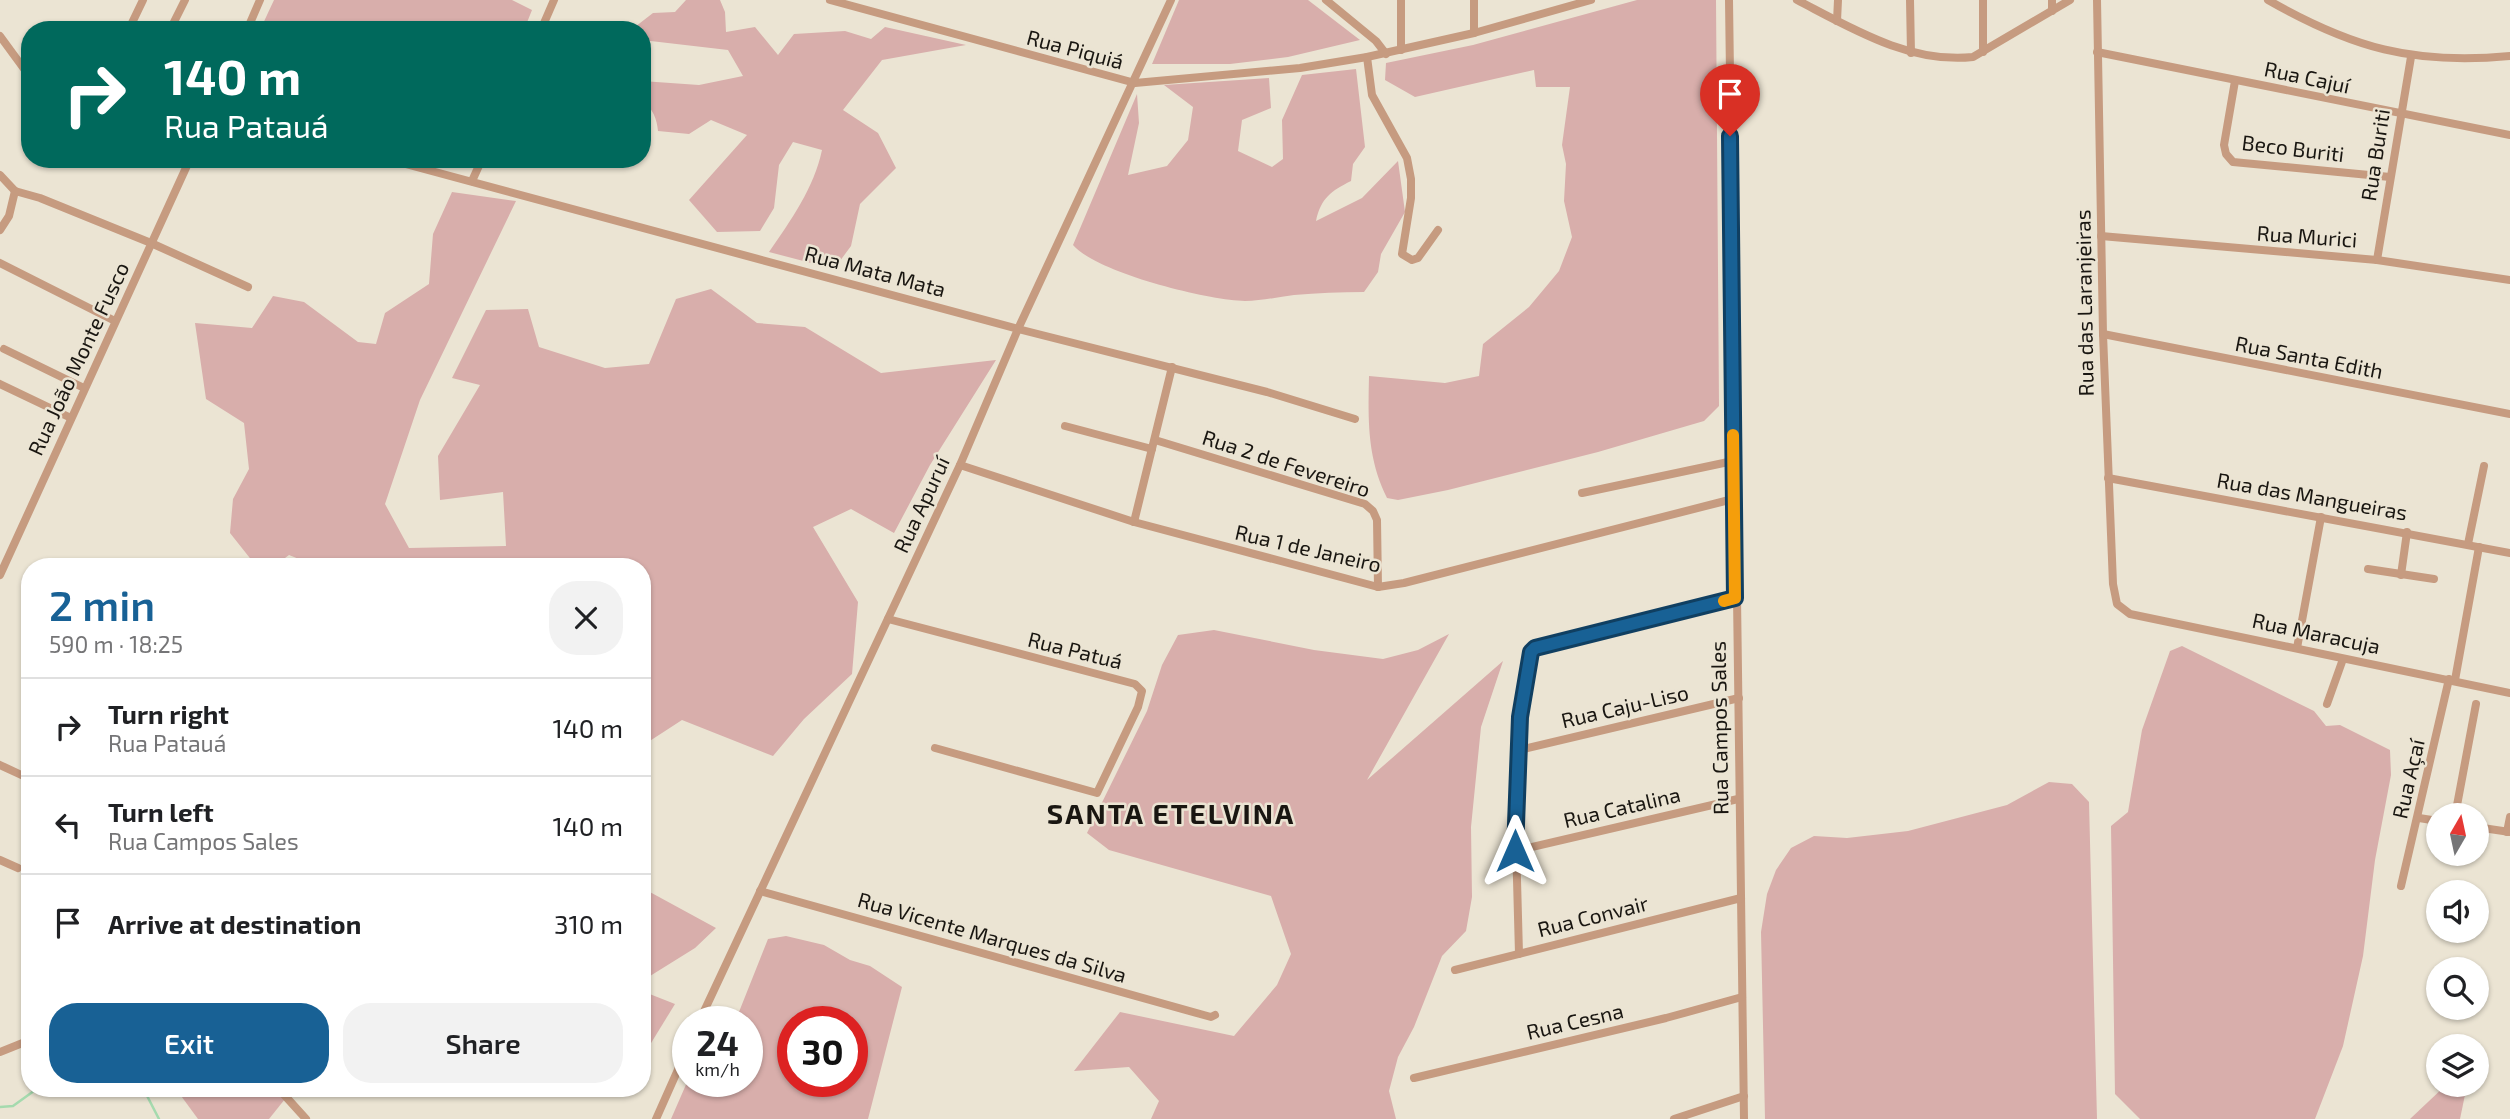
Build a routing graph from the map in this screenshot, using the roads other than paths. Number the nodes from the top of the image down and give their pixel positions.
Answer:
1 (143, 0) edge
2 (185, 0) edge
3 (555, 0) edge
4 (830, 0) edge
5 (1171, 0) edge
6 (1326, 0) edge
7 (1401, 0) edge
8 (1474, 0) edge
9 (1591, 0) edge
10 (1729, 0) edge
11 (1797, 0) edge
12 (1838, 0) edge
13 (1910, 0) edge
14 (1983, 0) edge
15 (2052, 0) edge
16 (2070, 0) edge
17 (2097, 0) edge
18 (2268, 0) edge
19 (258, 1) edge
20 (2052, 11) junction
21 (133, 21) edge
22 (174, 21) edge
23 (250, 21) edge
24 (545, 21) edge
25 (1837, 21) junction
26 (1474, 33) junction
27 (0, 36) edge
28 (1401, 50) junction
29 (1983, 52) junction
30 (2097, 52) junction
31 (1911, 53) junction
32 (1386, 54) junction
33 (2510, 56) edge
34 (1367, 57) junction
35 (2411, 57) junction
36 (21, 65) edge
37 (2235, 81) junction
38 (1135, 83) junction
39 (2400, 116) junction
40 (2510, 135) edge
41 (184, 168) edge
42 (422, 168) edge
43 (478, 168) edge
44 (0, 175) edge
45 (2390, 177) junction
46 (472, 181) junction
47 (15, 191) junction
48 (0, 230) edge
49 (1438, 230) dead end
50 (2101, 236) junction
51 (151, 243) junction
52 (2377, 260) junction
53 (0, 263) edge
54 (2510, 281) edge
55 (248, 287) dead end
56 (115, 321) junction
57 (1018, 329) junction
58 (2102, 334) junction
59 (4, 349) dead end
60 (1172, 367) junction
61 (0, 384) edge
62 (84, 388) junction
63 (2510, 414) edge
64 (71, 418) junction
65 (1355, 419) dead end
66 (1065, 426) dead end
67 (1153, 444) junction
68 (1733, 461) junction
69 (961, 465) junction
70 (2484, 466) dead end
71 (2108, 478) junction
72 (1582, 493) dead end
73 (1733, 499) junction
74 (2321, 517) junction
75 (1133, 522) junction
76 (2407, 532) junction
77 (2468, 544) junction
78 (2479, 547) junction
79 (2510, 553) edge
80 (2368, 569) dead end
81 (0, 575) edge
82 (2401, 575) junction
83 (2434, 579) dead end
84 (1378, 586) junction
85 (1735, 598) junction
86 (2118, 604) joint
87 (888, 619) junction
88 (2297, 648) junction
89 (2343, 659) junction
90 (2452, 680) junction
91 (2510, 693) edge
92 (1739, 698) junction
93 (2327, 704) dead end
94 (2476, 704) dead end
95 (935, 748) dead end
96 (1519, 750) junction
97 (0, 765) edge
98 (21, 775) edge
99 (1738, 799) junction
100 (2457, 803) edge
101 (2510, 817) edge
102 (2418, 818) junction
103 (2426, 819) edge
104 (2489, 829) edge
105 (2508, 832) edge
106 (1515, 851) junction
107 (0, 860) edge
108 (18, 868) dead end
109 (2401, 886) dead end
110 (760, 891) junction
111 (1741, 898) junction
112 (1519, 954) junction
113 (1455, 970) dead end
114 (1742, 996) junction
115 (706, 1006) edge
116 (1214, 1015) dead end
117 (21, 1044) edge
118 (0, 1052) edge
119 (1414, 1078) dead end
120 (672, 1084) edge
121 (1744, 1096) junction
122 (286, 1097) edge
123 (306, 1119) edge
124 (656, 1119) edge
125 (1675, 1119) edge
126 (1744, 1119) edge

1 - 21 street
2 - 22 street
3 - 24 street
4 - 38 street, Rua Piquiá
5 - 38 street, Rua Apuruí
6 - 32 street
7 - 28 street
8 - 26 street
9 - 26 street, Rua Piquiá
10 - 68 street, Rua Campos Sales
11 - 25 street
12 - 25 street
13 - 31 street
14 - 29 street
15 - 20 street
16 - 20 street
17 - 30 street, Rua das Laranjeiras
18 - 35 street
19 - 23 street
20 - 29 street
25 - 31 street
26 - 28 street, Rua Piquiá
27 - 36 street
28 - 32 street, Rua Piquiá
29 - 31 street
30 - 37 street, Rua Cajuí
30 - 50 street, Rua das Laranjeiras
32 - 34 street, Rua Piquiá
33 - 35 street
34 - 38 street, Rua Piquiá
34 - 49 street
35 - 39 street, Rua Buriti
37 - 39 street, Rua Cajuí
37 - 45 street, Beco Buriti
38 - 57 street, Rua Apuruí
39 - 40 street, Rua Cajuí
39 - 45 street, Rua Buriti
41 - 51 street, Rua João Monte Fusco
42 - 46 street, Rua Mata Mata
43 - 46 street
44 - 47 street
45 - 52 street, Rua Buriti
46 - 57 street, Rua Mata Mata
47 - 48 street
47 - 51 street
50 - 52 street, Rua Murici
50 - 58 street, Rua das Laranjeiras
51 - 55 street
51 - 56 street, Rua João Monte Fusco
52 - 54 street, Rua Murici
53 - 56 street
56 - 62 street, Rua João Monte Fusco
57 - 60 street, Rua Mata Mata
57 - 69 street, Rua Apuruí
58 - 63 street, Rua Santa Edith
58 - 71 street, Rua das Laranjeiras
59 - 62 street
60 - 65 street, Rua Mata Mata
60 - 67 street
61 - 64 street
62 - 64 street, Rua João Monte Fusco
64 - 81 street, Rua João Monte Fusco
66 - 67 street, Rua 2 de Fevereiro
67 - 75 street
67 - 84 street, Rua 2 de Fevereiro
68 - 72 street
68 - 73 street, Rua Campos Sales
69 - 75 street, Rua 1 de Janeiro
69 - 87 street, Rua Apuruí
70 - 77 street
71 - 74 street, Rua das Mangueiras
71 - 86 street, Rua das Laranjeiras
73 - 84 street, Rua 1 de Janeiro
73 - 85 street, Rua Campos Sales
74 - 76 street, Rua das Mangueiras
74 - 88 street
75 - 84 street, Rua 1 de Janeiro
76 - 77 street, Rua das Mangueiras
76 - 82 street
77 - 78 street, Rua das Mangueiras
78 - 79 street, Rua das Mangueiras
78 - 90 street, Rua Açaí
80 - 82 street
82 - 83 street
85 - 92 street, Rua Campos Sales
85 - 96 street
86 - 88 street, Rua Maracuja
87 - 95 street, Rua Patuá
87 - 110 street, Rua Apuruí
88 - 89 street, Rua Maracuja
89 - 90 street, Rua Maracuja
89 - 93 street
90 - 91 street, Rua Maracuja
90 - 102 street, Rua Açaí
92 - 96 street, Rua Caju-Liso
92 - 99 street, Rua Campos Sales
94 - 100 street
96 - 106 street
97 - 98 street
99 - 106 street, Rua Catalina
99 - 111 street, Rua Campos Sales
101 - 105 street
102 - 103 street
102 - 109 street, Rua Açaí
104 - 105 street
106 - 112 street
107 - 108 street
110 - 115 street, Rua Apuruí
110 - 116 street, Rua Vicente Marques da Silva
111 - 112 street, Rua Convair
111 - 114 street, Rua Campos Sales
112 - 113 street, Rua Convair
114 - 119 street, Rua Cesna
114 - 121 street, Rua Campos Sales
117 - 118 street
120 - 124 street
121 - 125 street
121 - 126 street, Rua Campos Sales
122 - 123 street

